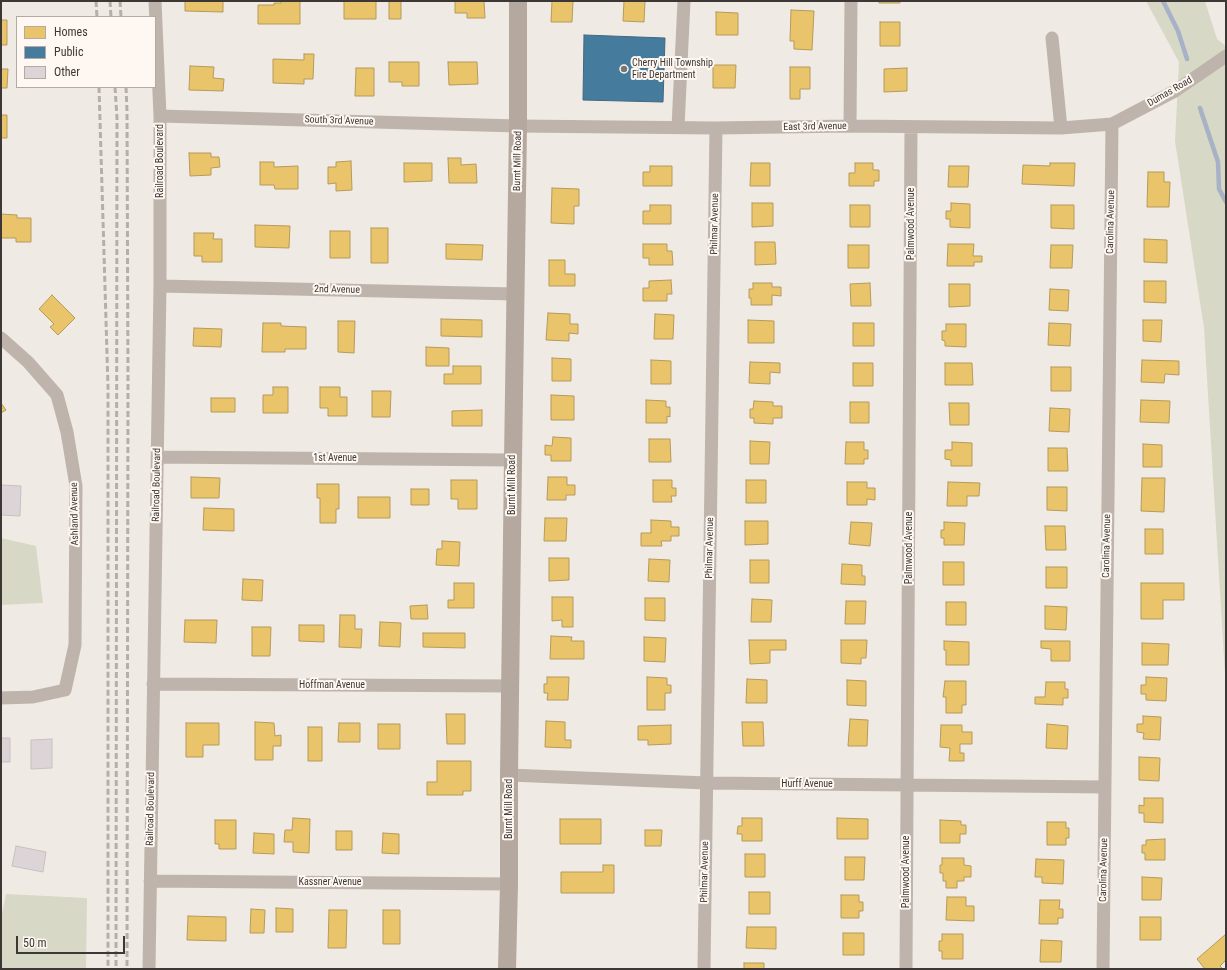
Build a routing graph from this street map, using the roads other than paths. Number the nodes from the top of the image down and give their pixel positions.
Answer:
1 (155, 1) edge
2 (518, 1) edge
3 (684, 1) edge
4 (851, 1) edge
5 (156, 16) edge
6 (156, 24) edge
7 (1052, 38) dead end
8 (1226, 56) edge
9 (160, 116) junction
10 (1112, 124) junction
11 (518, 126) junction
12 (850, 126) junction
13 (678, 127) junction
14 (911, 127) junction
15 (716, 128) junction
16 (1061, 128) junction
17 (160, 286) junction
18 (515, 294) junction
19 (1, 338) edge
20 (158, 457) junction
21 (512, 460) junction
22 (153, 684) junction
23 (511, 686) junction
24 (1, 698) edge
25 (509, 775) junction
26 (707, 783) junction
27 (907, 784) junction
28 (1105, 787) junction
29 (150, 881) junction
30 (509, 884) junction
31 (149, 969) edge
32 (507, 969) edge
33 (704, 969) edge
34 (906, 969) edge
35 (1103, 969) edge

1 - 5 street, Railroad Boulevard
2 - 11 main road, Burnt Mill Road
3 - 13 street
4 - 12 street
6 - 9 street, Railroad Boulevard
7 - 16 street
8 - 10 street, Dumas Road
9 - 11 street, South 3rd Avenue
9 - 17 street, Railroad Boulevard
10 - 16 street, East 3rd Avenue
10 - 28 street, Carolina Avenue
11 - 13 street, East 3rd Avenue
11 - 18 main road, Burnt Mill Road
12 - 14 street, East 3rd Avenue
12 - 15 street, East 3rd Avenue
13 - 15 street, East 3rd Avenue
14 - 16 street, East 3rd Avenue
14 - 27 street, Palmwood Avenue
15 - 26 street, Philmar Avenue
17 - 18 street, 2nd Avenue
17 - 20 street, Railroad Boulevard
18 - 21 main road, Burnt Mill Road
19 - 24 street, Ashland Avenue
20 - 21 street, 1st Avenue
20 - 22 street, Railroad Boulevard
21 - 23 main road, Burnt Mill Road
22 - 23 street, Hoffman Avenue
22 - 29 street, Railroad Boulevard
23 - 25 main road, Burnt Mill Road
25 - 26 street, Hurff Avenue
25 - 30 main road, Burnt Mill Road
26 - 27 street, Hurff Avenue
26 - 33 street, Philmar Avenue
27 - 28 street, Hurff Avenue
27 - 34 street, Palmwood Avenue
28 - 35 street, Carolina Avenue
29 - 30 street, Kassner Avenue
29 - 31 street, Railroad Boulevard
30 - 32 main road, Burnt Mill Road

